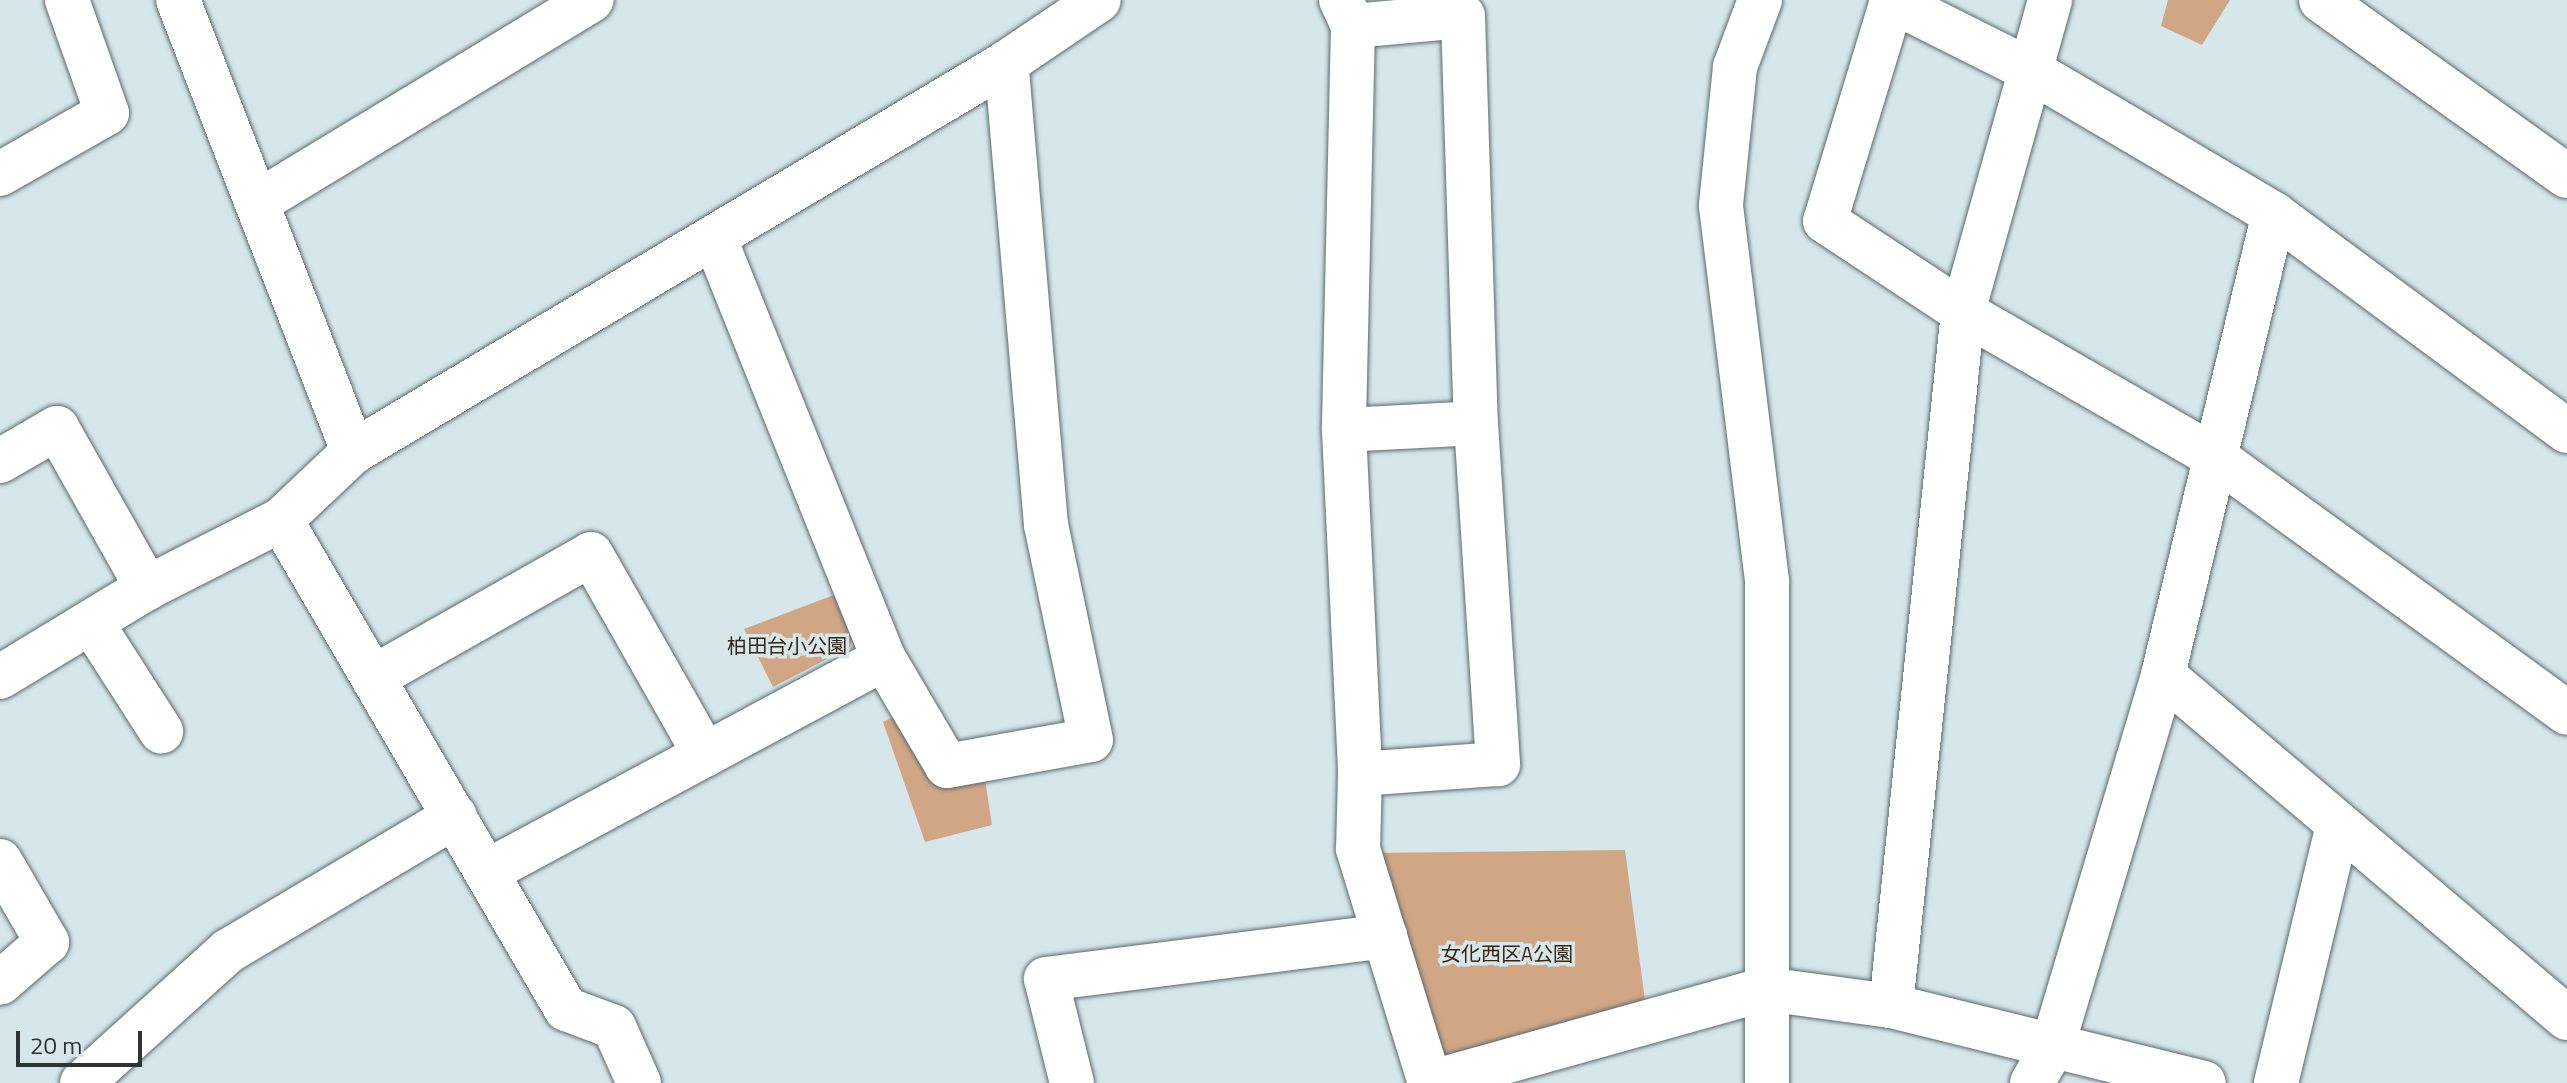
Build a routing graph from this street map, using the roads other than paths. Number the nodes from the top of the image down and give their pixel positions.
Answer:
1 (67, 0) edge
2 (178, 0) edge
3 (592, 0) edge
4 (1099, 0) edge
5 (1760, 0) edge
6 (2050, 0) edge
7 (2321, 0) edge
8 (1347, 13) edge
9 (1006, 63) junction
10 (2030, 70) junction
11 (0, 174) edge
12 (2567, 176) edge
13 (258, 202) junction
14 (2274, 214) junction
15 (715, 239) junction
16 (1963, 312) junction
17 (1476, 423) junction
18 (1344, 430) junction
19 (2567, 431) edge
20 (353, 452) junction
21 (2215, 457) junction
22 (0, 461) edge
23 (281, 520) junction
24 (147, 588) junction
25 (91, 622) junction
26 (884, 659) junction
27 (2163, 675) junction
28 (0, 677) edge
29 (374, 677) junction
30 (2567, 713) edge
31 (161, 731) dead end
32 (705, 755) junction
33 (1360, 774) junction
34 (455, 816) junction
35 (2338, 824) junction
36 (0, 861) edge
37 (488, 871) junction
38 (1385, 936) junction
39 (0, 983) edge
40 (1765, 989) junction
41 (1891, 1006) junction
42 (2567, 1018) edge
43 (2042, 1065) edge
44 (82, 1083) edge
45 (639, 1083) edge
46 (1072, 1083) edge
47 (1430, 1083) edge
48 (1767, 1083) edge
49 (2204, 1083) edge
50 (2276, 1083) edge

1 - 11 street
2 - 13 street
3 - 13 street
4 - 9 street
5 - 40 street
6 - 10 street
7 - 12 street
8 - 17 street
8 - 18 street
9 - 15 street
9 - 26 street
10 - 14 street
10 - 16 street
10 - 16 street
13 - 20 street
14 - 19 street
14 - 21 street
15 - 20 street
15 - 26 street
16 - 21 street
16 - 41 street
17 - 18 street
17 - 33 street
18 - 33 street
20 - 23 street
21 - 27 street
21 - 30 street
22 - 24 street
23 - 24 street
23 - 29 street
24 - 25 street
25 - 28 street
25 - 31 street
26 - 32 street
27 - 35 street
27 - 43 street
29 - 32 street
29 - 34 street
32 - 37 street
33 - 38 street
34 - 37 street
34 - 44 street
35 - 42 street
35 - 50 street
36 - 39 street
37 - 45 street
38 - 46 street
38 - 47 street
40 - 41 street
40 - 47 street
40 - 48 street
41 - 43 street
43 - 49 street

